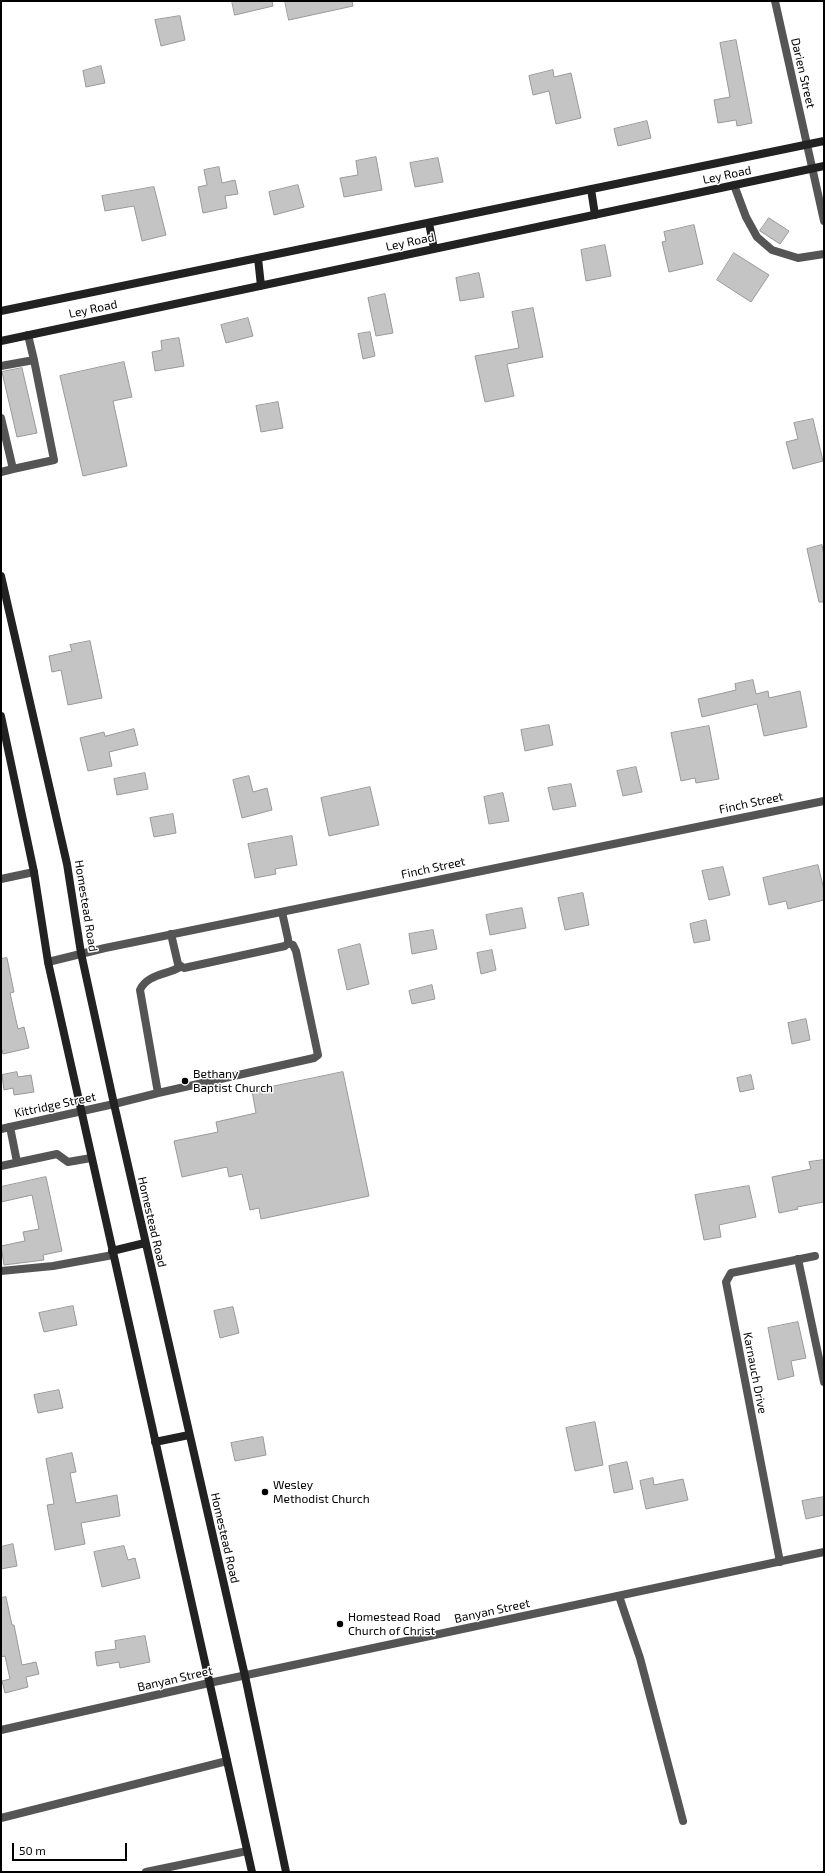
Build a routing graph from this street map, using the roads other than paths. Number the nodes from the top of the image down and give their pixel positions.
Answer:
1 (775, 1) edge
2 (824, 141) edge
3 (807, 144) junction
4 (824, 166) edge
5 (812, 169) junction
6 (734, 185) junction
7 (591, 189) junction
8 (595, 215) junction
9 (824, 221) edge
10 (429, 222) junction
11 (434, 249) junction
12 (824, 254) edge
13 (258, 258) junction
14 (261, 286) junction
15 (1, 311) edge
16 (28, 335) junction
17 (1, 341) edge
18 (34, 360) junction
19 (1, 366) edge
20 (1, 418) edge
21 (13, 469) junction
22 (1, 472) edge
23 (1, 576) edge
24 (4, 607) edge
25 (1, 716) edge
26 (824, 801) edge
27 (34, 872) junction
28 (1, 879) edge
29 (282, 912) junction
30 (171, 934) junction
31 (288, 943) junction
32 (81, 954) junction
33 (48, 962) junction
34 (180, 967) junction
35 (158, 1093) junction
36 (114, 1104) junction
37 (81, 1112) junction
38 (10, 1127) junction
39 (1, 1128) edge
40 (91, 1158) junction
41 (17, 1162) junction
42 (1, 1166) edge
43 (145, 1243) junction
44 (112, 1253) junction
45 (815, 1256) dead end
46 (798, 1259) junction
47 (1, 1271) edge
48 (824, 1382) edge
49 (189, 1435) junction
50 (155, 1442) junction
51 (824, 1552) edge
52 (780, 1562) junction
53 (618, 1596) junction
54 (245, 1676) junction
55 (209, 1683) junction
56 (1, 1730) edge
57 (227, 1761) junction
58 (1, 1818) edge
59 (683, 1821) dead end
60 (247, 1851) junction
61 (146, 1872) edge
62 (252, 1872) edge
63 (286, 1872) edge

1 - 3 street, Darien Street
2 - 3 main road, Ley Road
3 - 5 street, Darien Street
3 - 7 main road, Ley Road
4 - 5 main road, Ley Road
5 - 6 main road, Ley Road
5 - 9 street, Darien Street
6 - 8 main road, Ley Road
6 - 12 street
7 - 8 main road
7 - 10 main road, Ley Road
8 - 11 main road, Ley Road
10 - 11 main road
10 - 13 main road, Ley Road
11 - 14 main road, Ley Road
13 - 14 main road
13 - 15 main road, Ley Road
14 - 16 main road, Ley Road
16 - 17 main road, Ley Road
16 - 18 street
18 - 19 street
18 - 21 street
20 - 21 street
21 - 22 street
23 - 24 main road, Homestead Road
24 - 32 main road, Homestead Road
25 - 27 main road
26 - 29 street, Finch Street
27 - 28 street
27 - 33 main road
29 - 30 street, Finch Street
29 - 31 street
30 - 32 street, Finch Street
30 - 34 street
31 - 34 street
31 - 35 street, Kittridge Street
32 - 33 street, Finch Street
32 - 36 main road, Homestead Road
33 - 37 main road
34 - 35 street
35 - 36 street, Kittridge Street
36 - 37 street, Kittridge Street
36 - 43 main road, Homestead Road
37 - 38 street, Kittridge Street
37 - 40 main road
38 - 39 street, Kittridge Street
38 - 41 street
40 - 41 street
40 - 44 main road
41 - 42 street
43 - 44 main road
43 - 49 main road, Homestead Road
44 - 47 street
44 - 50 main road
45 - 46 street, Karnauch Drive
46 - 48 street
46 - 52 street, Karnauch Drive
49 - 50 main road
49 - 54 main road, Homestead Road
50 - 55 main road
51 - 52 street, Banyan Street
52 - 53 street, Banyan Street
53 - 54 street, Banyan Street
53 - 59 street
54 - 55 street, Banyan Street
54 - 63 main road, Homestead Road
55 - 56 street, Banyan Street
55 - 57 main road
57 - 58 street
57 - 60 main road
60 - 61 street
60 - 62 main road

